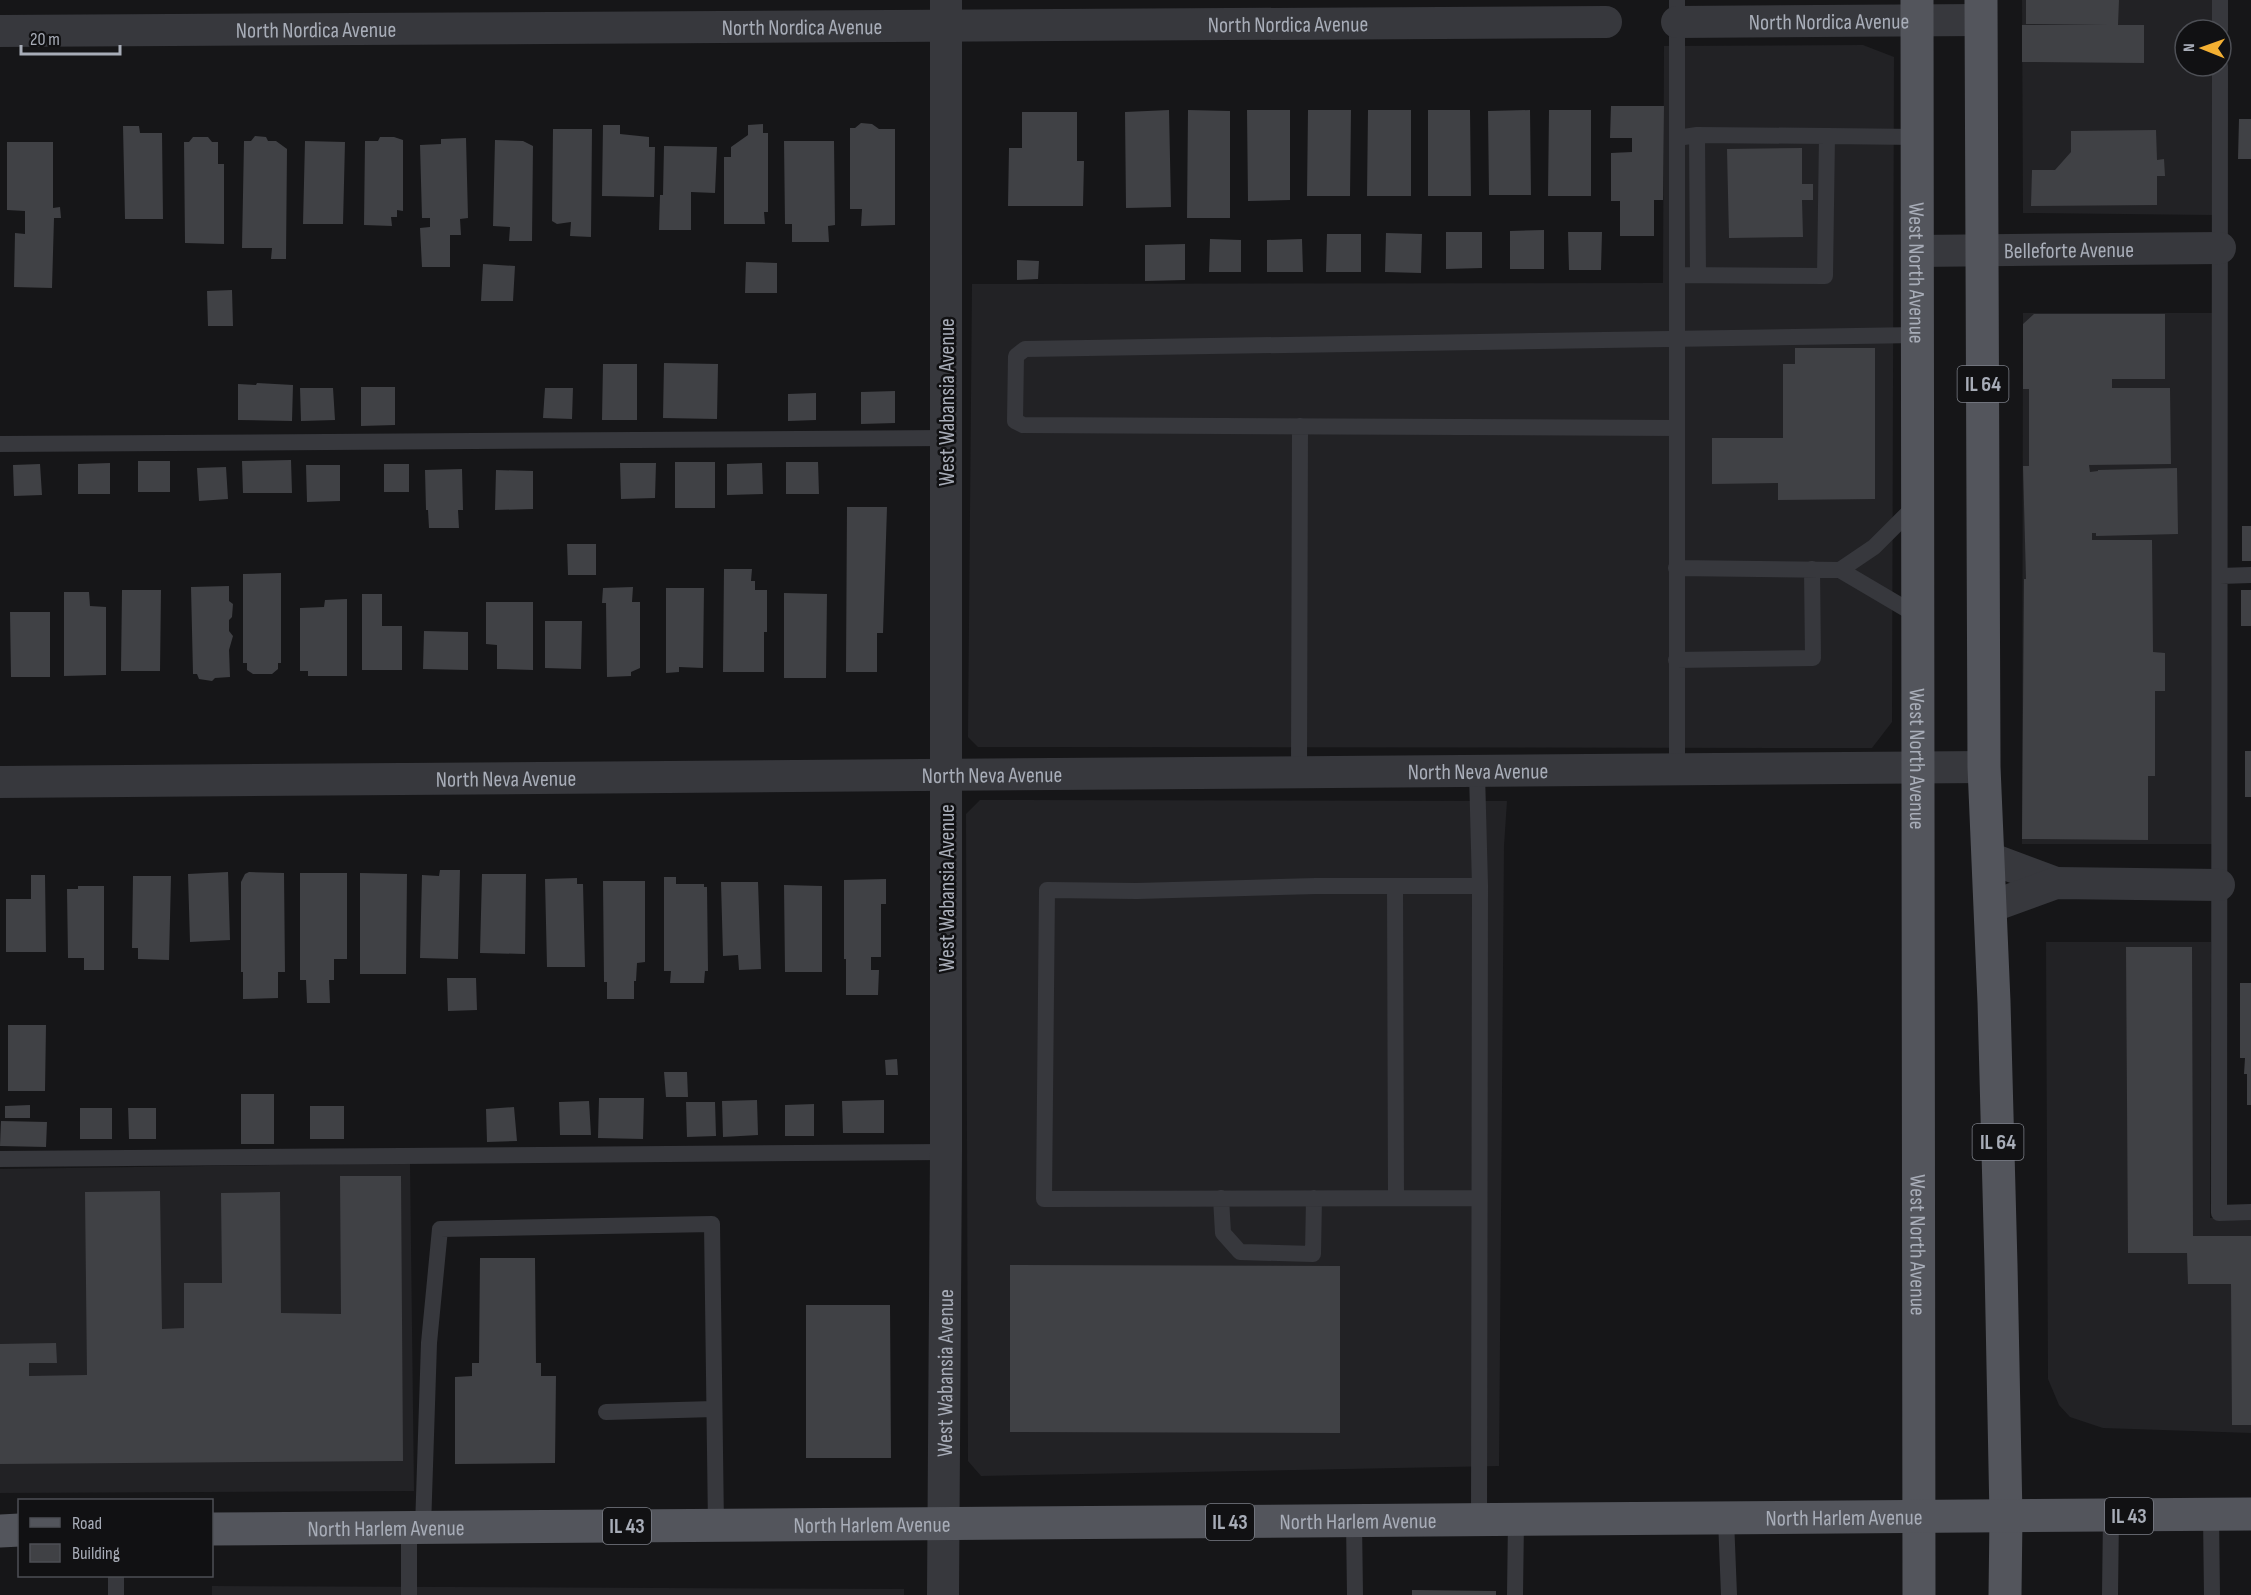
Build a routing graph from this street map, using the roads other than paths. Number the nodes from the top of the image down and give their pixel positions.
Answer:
1 (2220, 0) edge
2 (1917, 10) edge
3 (1981, 10) edge
4 (1677, 11) edge
5 (946, 12) edge
6 (2220, 18) edge
7 (1606, 22) dead end
8 (0, 31) edge
9 (2220, 78) edge
10 (1697, 135) junction
11 (1827, 136) junction
12 (1917, 137) junction
13 (1677, 138) junction
14 (2220, 248) junction
15 (1917, 250) junction
16 (1982, 250) junction
17 (1677, 275) junction
18 (1698, 275) junction
19 (1917, 334) junction
20 (1677, 340) junction
21 (1300, 426) junction
22 (1677, 428) junction
23 (946, 438) junction
24 (0, 444) edge
25 (1917, 503) junction
26 (1676, 568) junction
27 (1812, 569) junction
28 (1840, 570) junction
29 (2251, 575) edge
30 (2220, 576) junction
31 (1918, 616) junction
32 (1676, 660) junction
33 (1984, 767) junction
34 (1918, 768) junction
35 (1677, 770) junction
36 (1478, 772) junction
37 (1299, 773) junction
38 (946, 776) junction
39 (0, 782) edge
40 (1989, 858) junction
41 (2056, 884) junction
42 (2219, 885) junction
43 (1480, 886) junction
44 (1395, 887) junction
45 (1990, 906) junction
46 (946, 1152) junction
47 (0, 1159) edge
48 (1396, 1197) junction
49 (1221, 1198) junction
50 (1314, 1198) junction
51 (1479, 1198) junction
52 (2251, 1212) edge
53 (714, 1409) junction
54 (606, 1412) dead end
55 (2211, 1515) junction
56 (2251, 1515) edge
57 (2111, 1516) junction
58 (1919, 1517) junction
59 (2006, 1517) junction
60 (1726, 1519) junction
61 (1479, 1520) junction
62 (1516, 1520) junction
63 (1353, 1521) junction
64 (944, 1524) junction
65 (716, 1526) junction
66 (416, 1528) junction
67 (213, 1529) edge
68 (18, 1530) edge
69 (0, 1531) edge
70 (116, 1577) edge
71 (116, 1595) edge
72 (410, 1595) edge
73 (943, 1595) edge
74 (1354, 1595) edge
75 (1515, 1595) edge
76 (1729, 1595) edge
77 (1919, 1595) edge
78 (2005, 1595) edge
79 (2110, 1595) edge
80 (2212, 1595) edge

1 - 6 lane
2 - 3 street, North Nordica Avenue
2 - 4 street, North Nordica Avenue
2 - 12 main road, West North Avenue
3 - 16 main road, IL 64
4 - 13 lane
5 - 7 street, North Nordica Avenue
5 - 8 street, North Nordica Avenue
5 - 23 street, West Wabansia Avenue
9 - 14 lane
10 - 11 lane
10 - 13 lane
10 - 18 lane
11 - 12 lane
11 - 18 lane
12 - 15 main road, West North Avenue
13 - 17 lane
14 - 16 street, Belleforte Avenue
14 - 30 lane
15 - 16 street, Belleforte Avenue
15 - 19 main road, West North Avenue
16 - 33 main road, IL 64
17 - 18 lane
17 - 20 lane
19 - 20 lane
19 - 25 main road, West North Avenue
20 - 21 lane
20 - 22 lane
21 - 22 lane
21 - 37 lane
22 - 26 lane
23 - 24 lane
23 - 38 street, West Wabansia Avenue
25 - 28 lane
25 - 31 main road, West North Avenue
26 - 27 lane
26 - 32 lane
27 - 28 lane
27 - 32 lane
28 - 31 lane
29 - 30 lane
30 - 42 lane
31 - 34 main road, West North Avenue
32 - 35 lane
33 - 34 street, North Neva Avenue
33 - 40 main road, IL 64
34 - 35 street, North Neva Avenue
34 - 58 main road, West North Avenue
35 - 36 street, North Neva Avenue
36 - 37 street, North Neva Avenue
36 - 43 lane
37 - 38 street, North Neva Avenue
38 - 39 street, North Neva Avenue
38 - 46 street, West Wabansia Avenue
40 - 41 street
40 - 45 main road, IL 64
41 - 42 street
41 - 45 street
42 - 52 lane
43 - 44 lane
43 - 51 lane
44 - 48 lane
44 - 49 lane
45 - 59 main road, IL 64
46 - 47 lane
46 - 64 street, West Wabansia Avenue
48 - 50 lane
48 - 51 lane
49 - 50 lane
49 - 50 lane
51 - 61 lane
53 - 54 lane
53 - 65 lane
53 - 66 lane
55 - 56 main road, North Harlem Avenue / IL 43
55 - 57 main road, North Harlem Avenue / IL 43
55 - 80 lane
57 - 59 main road, North Harlem Avenue / IL 43
57 - 79 lane
58 - 59 main road, North Harlem Avenue / IL 43
58 - 60 main road, North Harlem Avenue / IL 43
58 - 77 main road, West North Avenue
59 - 78 main road, IL 64
60 - 62 main road, North Harlem Avenue / IL 43
60 - 76 lane
61 - 62 main road, North Harlem Avenue / IL 43
61 - 63 main road, North Harlem Avenue / IL 43
62 - 75 lane
63 - 64 main road, North Harlem Avenue / IL 43
63 - 74 lane
64 - 65 main road, North Harlem Avenue / IL 43
64 - 73 street, West Wabansia Avenue
65 - 66 main road, North Harlem Avenue / IL 43
66 - 67 main road, North Harlem Avenue / IL 43
66 - 72 lane
68 - 69 main road
70 - 71 lane

